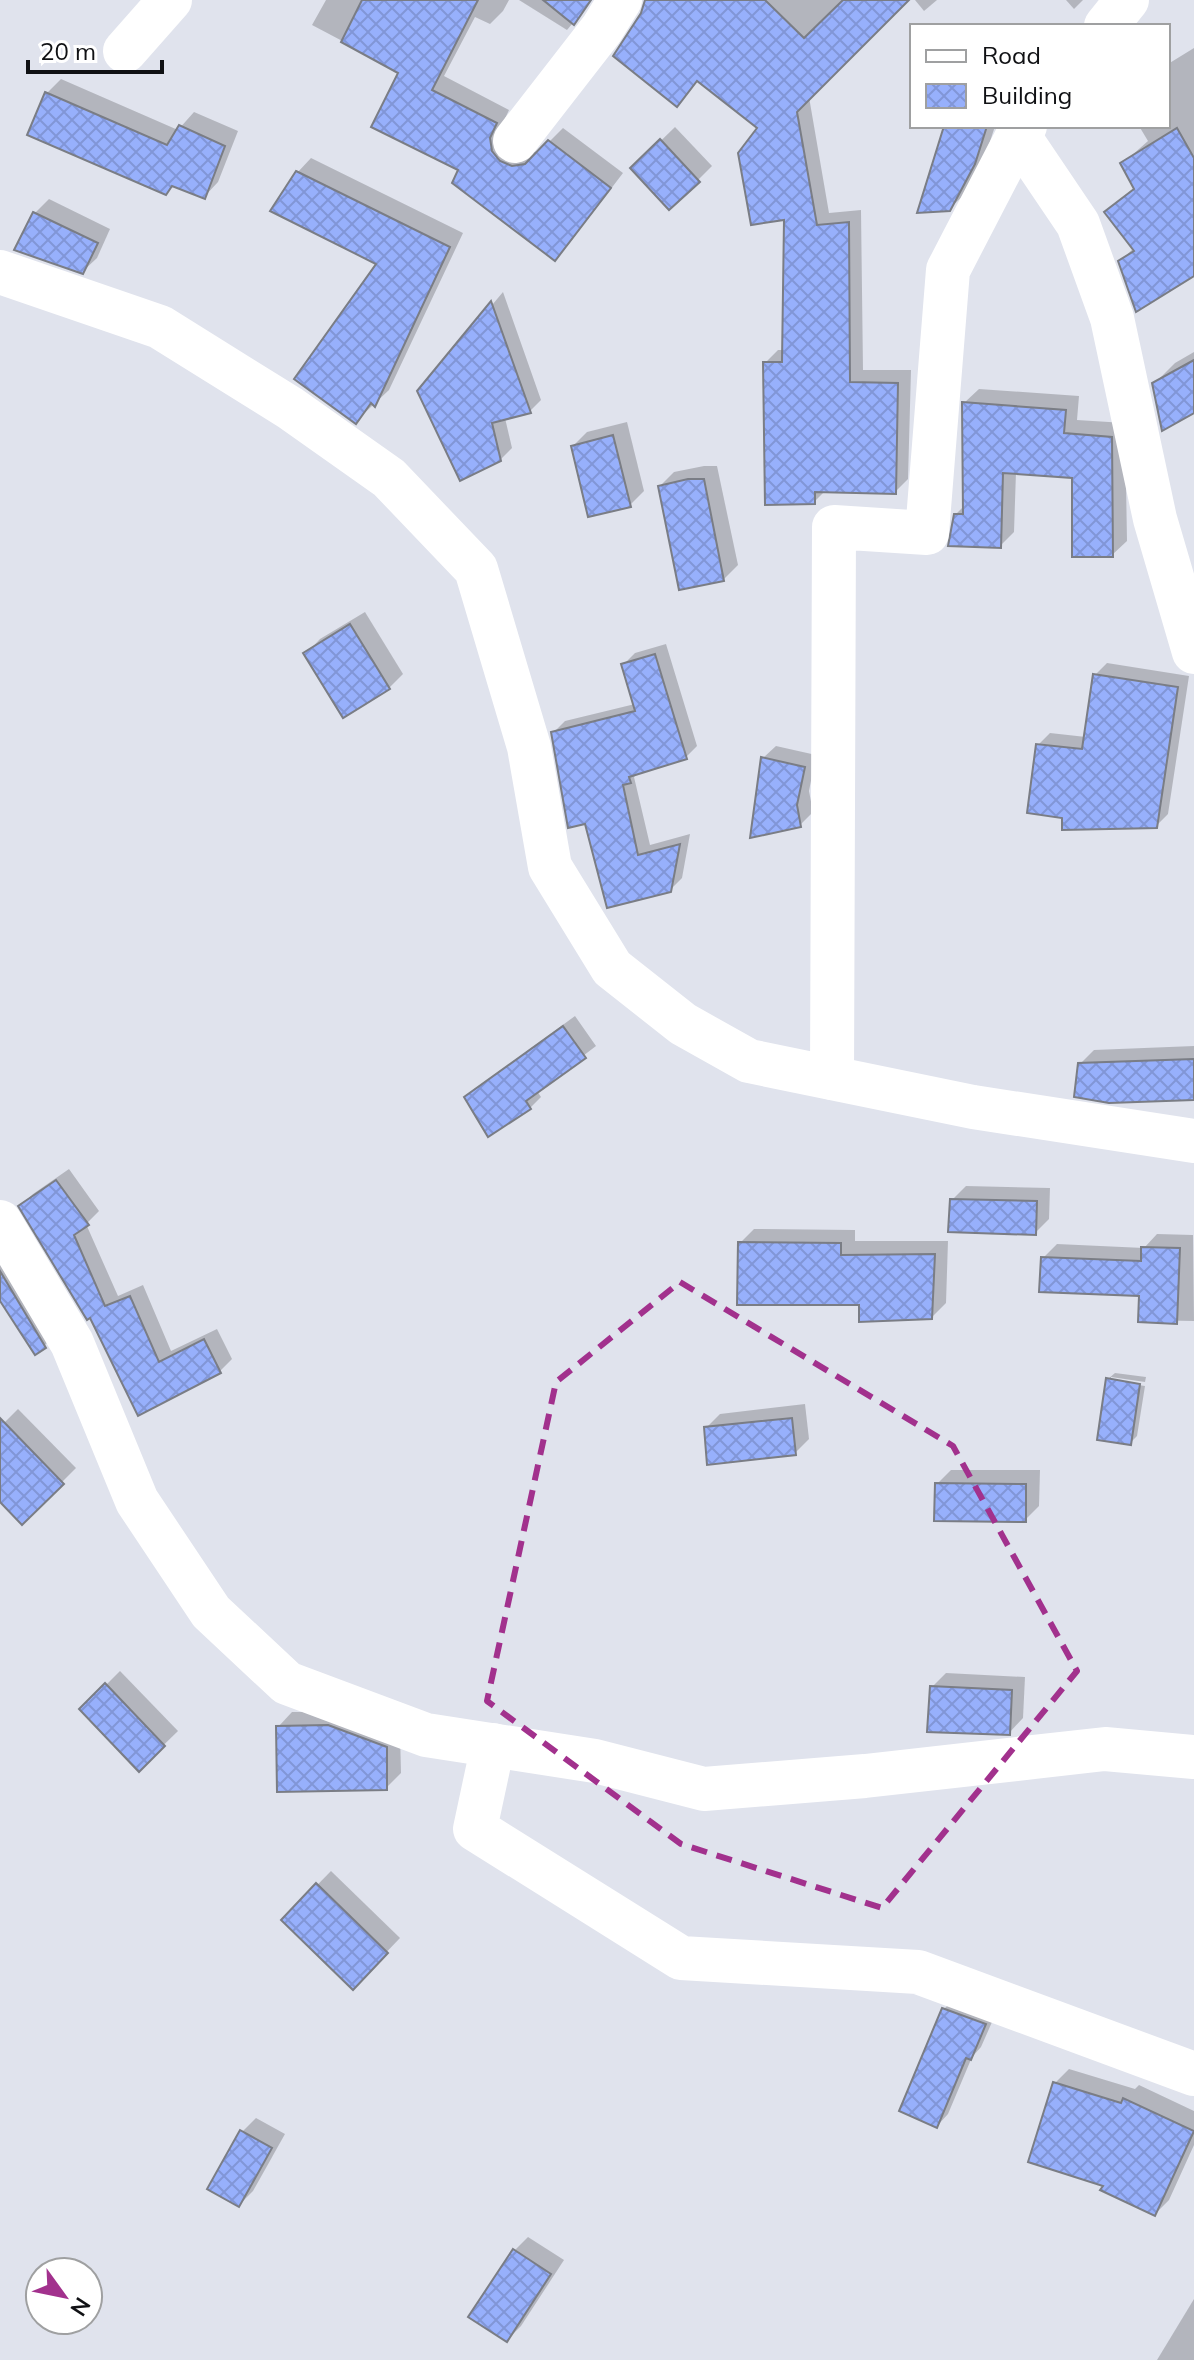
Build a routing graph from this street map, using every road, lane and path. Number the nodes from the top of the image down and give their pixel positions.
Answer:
1 (170, 0) edge
2 (620, 0) edge
3 (1127, 0) edge
4 (1108, 24) edge
5 (125, 51) dead end
6 (1021, 130) edge
7 (515, 141) dead end
8 (0, 272) edge
9 (1194, 652) edge
10 (832, 1078) junction
11 (1194, 1141) edge
12 (0, 1222) edge
13 (493, 1745) junction
14 (1194, 1757) edge
15 (1194, 2074) edge

1 - 5 street
2 - 7 street
3 - 4 street
6 - 9 street
6 - 10 street
8 - 10 street
10 - 11 street
12 - 13 street
13 - 14 street
13 - 15 street

